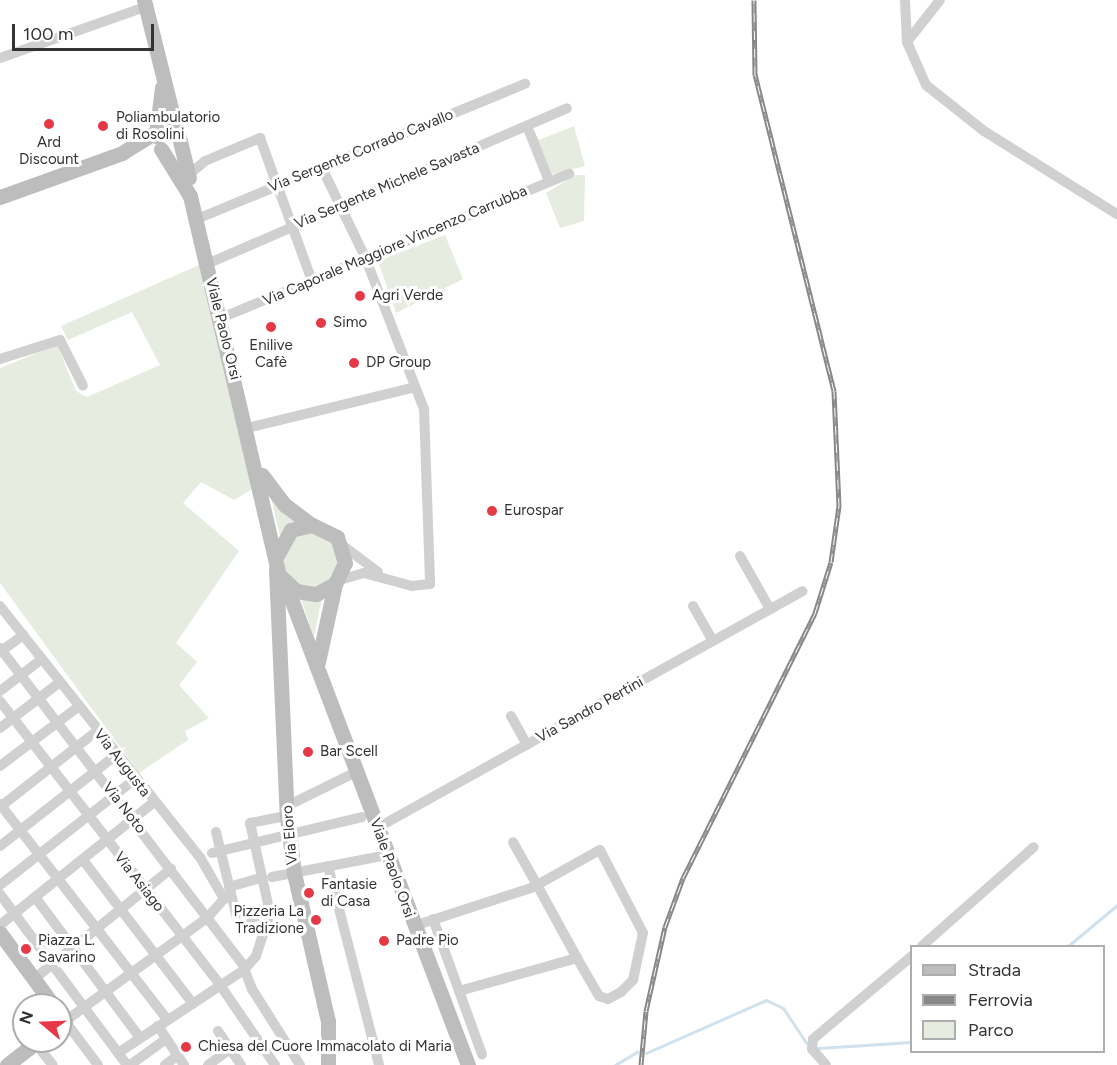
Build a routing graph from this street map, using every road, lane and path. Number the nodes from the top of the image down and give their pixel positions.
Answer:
1 (904, 0) edge
2 (940, 0) edge
3 (145, 4) edge
4 (907, 42) junction
5 (0, 58) edge
6 (161, 72) junction
7 (525, 84) dead end
8 (567, 108) dead end
9 (526, 126) junction
10 (163, 137) junction
11 (122, 153) junction
12 (184, 157) junction
13 (205, 161) junction
14 (322, 168) junction
15 (569, 174) dead end
16 (188, 175) junction
17 (549, 181) junction
18 (277, 186) junction
19 (190, 196) junction
20 (0, 197) edge
21 (340, 207) junction
22 (1117, 214) edge
23 (197, 219) junction
24 (292, 227) junction
25 (365, 257) junction
26 (207, 264) junction
27 (312, 281) junction
28 (220, 318) junction
29 (0, 359) edge
30 (83, 386) dead end
31 (416, 387) junction
32 (247, 428) junction
33 (255, 462) junction
34 (312, 525) junction
35 (342, 545) junction
36 (740, 556) dead end
37 (276, 562) junction
38 (388, 578) junction
39 (337, 582) junction
40 (803, 591) dead end
41 (287, 593) junction
42 (693, 606) dead end
43 (1, 609) edge
44 (770, 609) junction
45 (23, 635) junction
46 (712, 641) junction
47 (1, 650) edge
48 (42, 660) junction
49 (318, 671) junction
50 (21, 675) junction
51 (60, 682) junction
52 (0, 691) edge
53 (39, 698) junction
54 (0, 702) edge
55 (78, 707) junction
56 (511, 716) dead end
57 (13, 718) junction
58 (58, 723) junction
59 (0, 728) edge
60 (97, 731) junction
61 (32, 742) junction
62 (527, 745) junction
63 (78, 748) junction
64 (116, 755) junction
65 (0, 766) edge
66 (52, 768) junction
67 (96, 772) junction
68 (356, 772) junction
69 (135, 778) junction
70 (71, 793) junction
71 (114, 795) junction
72 (153, 803) junction
73 (1, 806) edge
74 (287, 811) junction
75 (90, 817) junction
76 (134, 820) junction
77 (369, 823) junction
78 (21, 831) junction
79 (216, 832) dead end
80 (290, 836) junction
81 (107, 841) junction
82 (513, 842) dead end
83 (252, 844) junction
84 (0, 846) edge
85 (1034, 847) dead end
86 (216, 852) junction
87 (39, 855) junction
88 (387, 855) junction
89 (83, 861) junction
90 (328, 866) junction
91 (171, 868) junction
92 (294, 873) junction
93 (267, 878) junction
94 (58, 879) junction
95 (0, 885) edge
96 (537, 885) junction
97 (229, 887) junction
98 (145, 889) junction
99 (0, 894) edge
100 (34, 897) junction
101 (121, 909) junction
102 (14, 913) junction
103 (270, 913) junction
104 (207, 918) junction
105 (433, 919) junction
106 (0, 925) edge
107 (414, 926) junction
108 (96, 928) junction
109 (0, 933) edge
110 (182, 936) junction
111 (922, 945) edge
112 (73, 948) junction
113 (156, 955) junction
114 (577, 958) junction
115 (910, 958) edge
116 (52, 964) junction
117 (244, 970) junction
118 (131, 973) junction
119 (34, 980) junction
120 (220, 985) junction
121 (459, 991) junction
122 (105, 992) junction
123 (44, 993) edge
124 (193, 1004) junction
125 (84, 1008) junction
126 (72, 1015) edge
127 (163, 1022) junction
128 (218, 1031) dead end
129 (72, 1032) edge
130 (140, 1038) junction
131 (166, 1039) junction
132 (229, 1050) junction
133 (23, 1053) edge
134 (482, 1054) dead end
135 (180, 1060) edge
136 (300, 1060) edge
137 (122, 1061) edge
138 (7, 1065) edge
139 (98, 1065) edge
140 (165, 1065) edge
141 (208, 1065) edge
142 (241, 1065) edge
143 (275, 1065) edge
144 (328, 1065) edge
145 (379, 1065) edge
146 (468, 1065) edge
147 (826, 1065) edge

1 - 4 street
2 - 4 street
3 - 5 street
3 - 6 main road
4 - 22 street
6 - 10 main road
6 - 10 main road
7 - 14 street, Via Sergente Corrado Cavallo
8 - 9 street, Via Sergente Michele Savasta
9 - 17 street
9 - 21 street, Via Sergente Michele Savasta
10 - 11 main road
10 - 11 main road
10 - 12 main road
10 - 19 main road
11 - 20 main road
12 - 13 street
12 - 16 main road
13 - 16 street
13 - 18 street
14 - 18 street, Via Sergente Corrado Cavallo
14 - 21 street
15 - 17 street, Via Caporale Maggiore Vincenzo Carrubba
16 - 19 main road
17 - 25 street, Via Caporale Maggiore Vincenzo Carrubba
18 - 23 street, Via Sergente Corrado Cavallo
18 - 24 street
19 - 23 main road, Viale Paolo Orsi
21 - 24 street, Via Sergente Michele Savasta
21 - 25 street
23 - 26 main road, Viale Paolo Orsi
24 - 26 street, Via Sergente Michele Savasta
24 - 27 street
25 - 27 street, Via Caporale Maggiore Vincenzo Carrubba
25 - 31 street
26 - 28 main road, Viale Paolo Orsi
27 - 28 street, Via Caporale Maggiore Vincenzo Carrubba
28 - 32 main road, Viale Paolo Orsi
29 - 30 street
31 - 32 street
31 - 38 street
32 - 33 main road, Viale Paolo Orsi
33 - 34 main road
33 - 37 main road, Viale Paolo Orsi
34 - 35 main road
34 - 37 main road
35 - 38 street
35 - 39 main road
36 - 44 street
37 - 41 main road
38 - 39 street
39 - 41 main road
39 - 49 main road
40 - 44 street, Via Sandro Pertini
41 - 49 main road, Viale Paolo Orsi
41 - 74 main road, Via Eloro
42 - 46 street
43 - 45 street, Via Augusta
44 - 46 street, Via Sandro Pertini
45 - 47 street
45 - 48 street, Via Augusta
46 - 62 street, Via Sandro Pertini
47 - 50 street, Via Noto
48 - 50 street
48 - 51 street, Via Augusta
49 - 68 main road, Viale Paolo Orsi
50 - 52 street
50 - 53 street, Via Noto
51 - 53 street
51 - 55 street, Via Augusta
53 - 57 street
53 - 58 street, Via Noto
54 - 57 street, Via Asiago
55 - 58 street
55 - 60 street, Via Augusta
56 - 62 street
57 - 59 street
57 - 61 street, Via Asiago
58 - 61 street
58 - 63 street, Via Noto
60 - 63 street
60 - 64 street, Via Augusta
61 - 65 street
61 - 66 street, Via Asiago
62 - 77 street, Via Sandro Pertini
63 - 66 street
63 - 67 street, Via Noto
64 - 67 street
64 - 69 street, Via Augusta
66 - 70 street, Via Asiago
66 - 73 street
67 - 70 street
67 - 71 street, Via Noto
68 - 74 street
68 - 77 main road, Viale Paolo Orsi
69 - 71 street
69 - 72 street, Via Augusta
70 - 75 street, Via Asiago
70 - 78 street
71 - 75 street
71 - 76 street, Via Noto
72 - 76 street
72 - 104 street, Via Augusta
73 - 78 street
74 - 80 main road, Via Eloro
74 - 83 street
75 - 81 street, Via Asiago
75 - 87 street
76 - 81 street
76 - 91 street, Via Noto
77 - 80 street, Via Sandro Pertini
77 - 88 main road, Viale Paolo Orsi
78 - 84 street
78 - 87 street
79 - 86 street
80 - 83 street, Via Sandro Pertini
80 - 92 main road, Via Eloro
81 - 89 street
81 - 98 street, Via Asiago
82 - 96 street
83 - 86 street, Via Sandro Pertini
83 - 93 street
85 - 111 street
86 - 97 street
87 - 94 street
87 - 95 street
88 - 90 street
88 - 107 main road, Viale Paolo Orsi
89 - 94 street
89 - 101 street
90 - 92 street
90 - 145 street
91 - 98 street
91 - 104 street, Via Noto
92 - 93 street
92 - 144 main road, Via Eloro
93 - 97 street
93 - 103 street
94 - 100 street
94 - 108 street
96 - 105 street
96 - 114 street
96 - 114 street
97 - 103 street
98 - 101 street
98 - 110 street, Via Asiago
99 - 102 street
100 - 102 street
100 - 112 street
101 - 108 street
101 - 113 street
102 - 106 street
102 - 116 street
103 - 117 street
104 - 110 street
104 - 117 street, Via Noto
105 - 107 street
105 - 121 street
107 - 146 main road, Viale Paolo Orsi
108 - 112 street
108 - 118 street
109 - 119 main road
110 - 113 street
110 - 120 street, Via Asiago
112 - 116 street
112 - 122 street
113 - 118 street
113 - 124 street
114 - 121 street
115 - 147 street
116 - 119 street
116 - 125 street
117 - 120 street
117 - 136 street, Via Noto
118 - 122 street
118 - 127 street
119 - 123 main road
120 - 124 street
120 - 143 street, Via Asiago
121 - 134 street
122 - 125 street
122 - 130 street
124 - 127 street
125 - 126 street
125 - 137 street
127 - 130 street
127 - 131 street
128 - 132 street
129 - 139 street
130 - 137 street
131 - 135 street
131 - 137 street
132 - 141 street
132 - 142 street
133 - 138 main road
135 - 140 street

